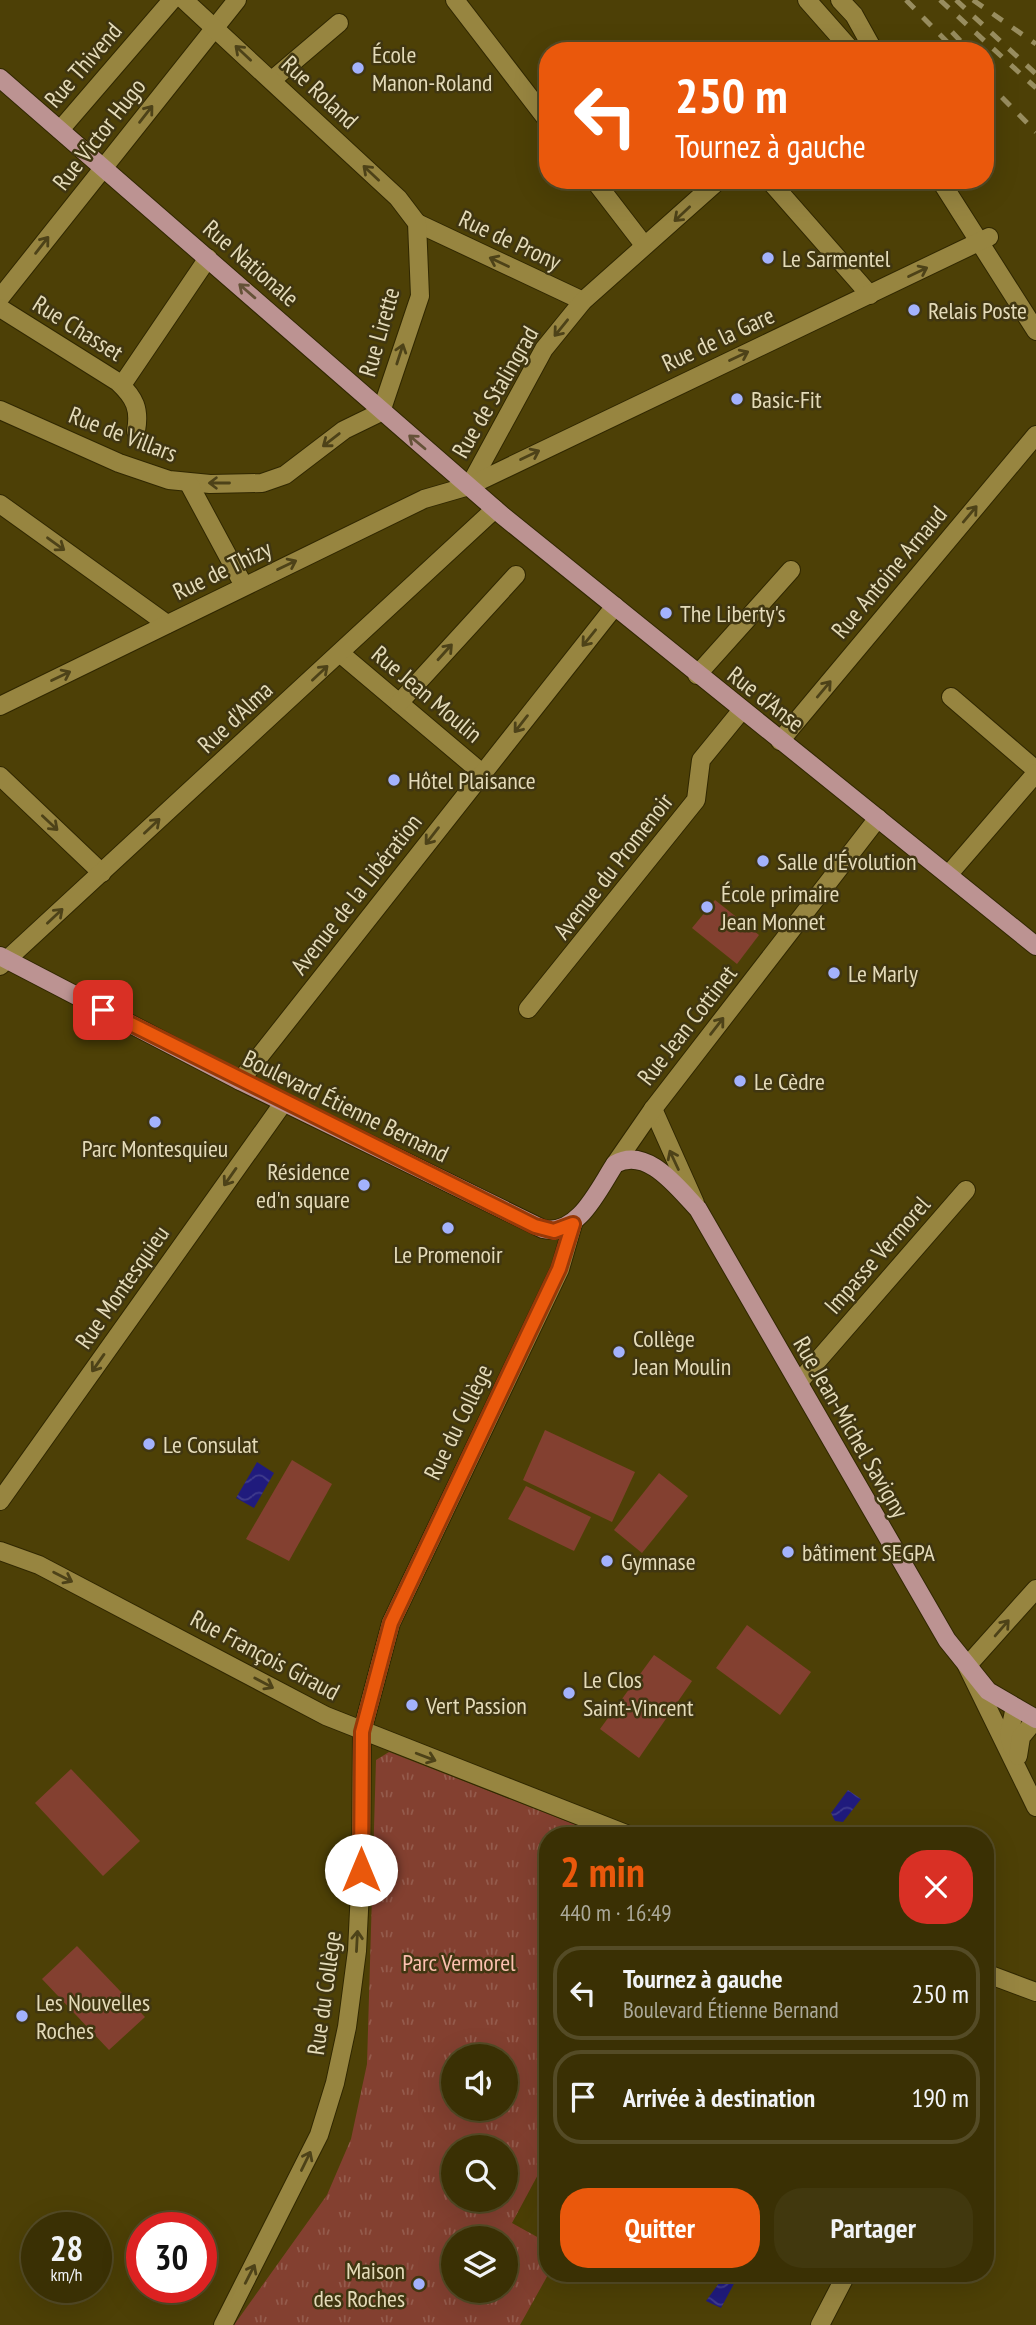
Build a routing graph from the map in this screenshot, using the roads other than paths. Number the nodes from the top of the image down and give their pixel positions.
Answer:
1 (172, 0) edge
2 (184, 0) edge
3 (237, 0) edge
4 (454, 0) edge
5 (807, 0) edge
6 (840, 0) edge
7 (339, 23) dead end
8 (215, 27) junction
9 (844, 42) edge
10 (865, 42) edge
11 (0, 78) edge
12 (272, 80) junction
13 (539, 109) edge
14 (60, 130) junction
15 (103, 168) junction
16 (601, 189) edge
17 (709, 189) edge
18 (777, 189) edge
19 (947, 189) edge
20 (956, 189) edge
21 (417, 223) junction
22 (985, 239) junction
23 (644, 245) junction
24 (208, 258) junction
25 (870, 295) junction
26 (0, 298) edge
27 (583, 301) junction
28 (0, 308) edge
29 (1036, 313) edge
30 (1036, 331) edge
31 (121, 385) junction
32 (0, 410) edge
33 (381, 412) junction
34 (136, 431) dead end
35 (1036, 435) edge
36 (188, 482) junction
37 (469, 486) junction
38 (0, 505) edge
39 (495, 509) junction
40 (791, 570) dead end
41 (516, 575) dead end
42 (244, 586) junction
43 (615, 606) junction
44 (167, 624) junction
45 (341, 654) junction
46 (697, 675) junction
47 (951, 697) dead end
48 (399, 703) junction
49 (0, 706) edge
50 (741, 711) junction
51 (780, 741) junction
52 (1036, 771) edge
53 (482, 773) junction
54 (0, 776) edge
55 (878, 818) junction
56 (102, 873) junction
57 (949, 874) junction
58 (1036, 946) edge
59 (2, 961) edge
60 (528, 1009) dead end
61 (240, 1081) junction
62 (284, 1101) junction
63 (653, 1110) junction
64 (615, 1164) junction
65 (966, 1191) dead end
66 (698, 1209) junction
67 (573, 1224) junction
68 (799, 1382) junction
69 (0, 1501) edge
70 (0, 1551) edge
71 (1036, 1589) edge
72 (967, 1666) junction
73 (1015, 1707) junction
74 (1036, 1719) edge
75 (362, 1732) junction
76 (1018, 1770) junction
77 (1036, 1807) edge
78 (608, 1827) edge
79 (994, 1976) edge
80 (1036, 1992) edge
81 (843, 2282) edge
82 (223, 2325) edge
83 (820, 2325) edge

1 - 14 street, Rue Thivend
2 - 8 street, Rue Roland
3 - 8 street, Rue Victor Hugo
4 - 13 street
5 - 9 street
6 - 10 street
7 - 12 street
12 -> 8 street, Rue Roland
15 -> 8 street, Rue Victor Hugo
11 - 14 main road, Rue Nationale
21 -> 12 street, Rue Roland
14 - 15 main road, Rue Nationale
15 - 24 main road, Rue Nationale
26 -> 15 street, Rue Victor Hugo
16 - 23 street
17 -> 23 street, Rue de Stalingrad
18 - 25 street
19 - 22 street
20 - 22 street
27 -> 21 street, Rue de Prony
33 -> 21 street, Rue Lirette
25 -> 22 street, Rue de la Gare
22 - 29 street
22 - 30 street
23 - 27 street, Rue de Stalingrad
24 - 31 street
33 -> 24 main road, Rue Nationale
37 -> 25 street, Rue de la Gare
27 -> 37 street, Rue de Stalingrad
28 - 31 street, Rue Chasset
31 - 34 street, Rue Chasset
32 - 36 street, Rue de Villars
33 -> 36 street, Rue de Villars
37 -> 33 main road, Rue Nationale
51 -> 35 street, Rue Antoine Arnaud
36 - 42 street
37 - 39 main road, Rue d'Anse
42 -> 37 street, Rue de Thizy
38 -> 44 street
39 - 43 main road, Rue d'Anse
39 - 45 street, Rue d'Alma
40 - 46 street
48 -> 41 street
42 - 44 street, Rue de Thizy
43 - 46 main road, Rue d'Anse
43 -> 53 street, Avenue de la Libération
49 -> 44 street, Rue de Thizy
45 - 48 street, Rue Jean Moulin
56 -> 45 street, Rue d'Alma
46 - 50 main road, Rue d'Anse
47 - 52 street
48 - 53 street, Rue Jean Moulin
50 - 51 main road, Rue d'Anse
50 - 60 street, Avenue du Promenoir
51 - 55 main road, Rue d'Anse
52 - 57 street
53 -> 61 street, Avenue de la Libération
54 -> 56 street
55 - 57 main road, Rue d'Anse
63 -> 55 street, Rue Jean Cottinet
59 -> 56 street, Rue d'Alma
57 - 58 main road, Rue d'Anse
59 - 61 main road, Boulevard Étienne Bernand
61 - 62 main road, Boulevard Étienne Bernand
62 - 67 main road, Boulevard Étienne Bernand
62 -> 69 street, Rue Montesquieu
63 - 64 street, Rue Jean Cottinet
66 -> 63 street, Rue Jean-Michel Savigny
64 - 66 main road, Rue Jean-Michel Savigny
64 - 67 main road
65 - 68 street, Impasse Vermorel
66 - 68 main road, Rue Jean-Michel Savigny
67 - 75 street, Rue du Collège
68 - 72 main road, Rue Jean-Michel Savigny
70 -> 75 street, Rue François Giraud
72 -> 71 street
72 - 73 main road, Rue Jean-Michel Savigny
72 - 76 street, Rue Jean-Michel Savigny
73 - 74 main road, Rue Jean-Michel Savigny
73 - 76 street, Rue Jean-Michel Savigny
74 - 76 street, Rue Jean-Michel Savigny
75 -> 78 street, Rue François Giraud
82 -> 75 street, Rue du Collège
76 - 77 street, Rue Jean-Michel Savigny
79 - 80 street
81 - 83 street

